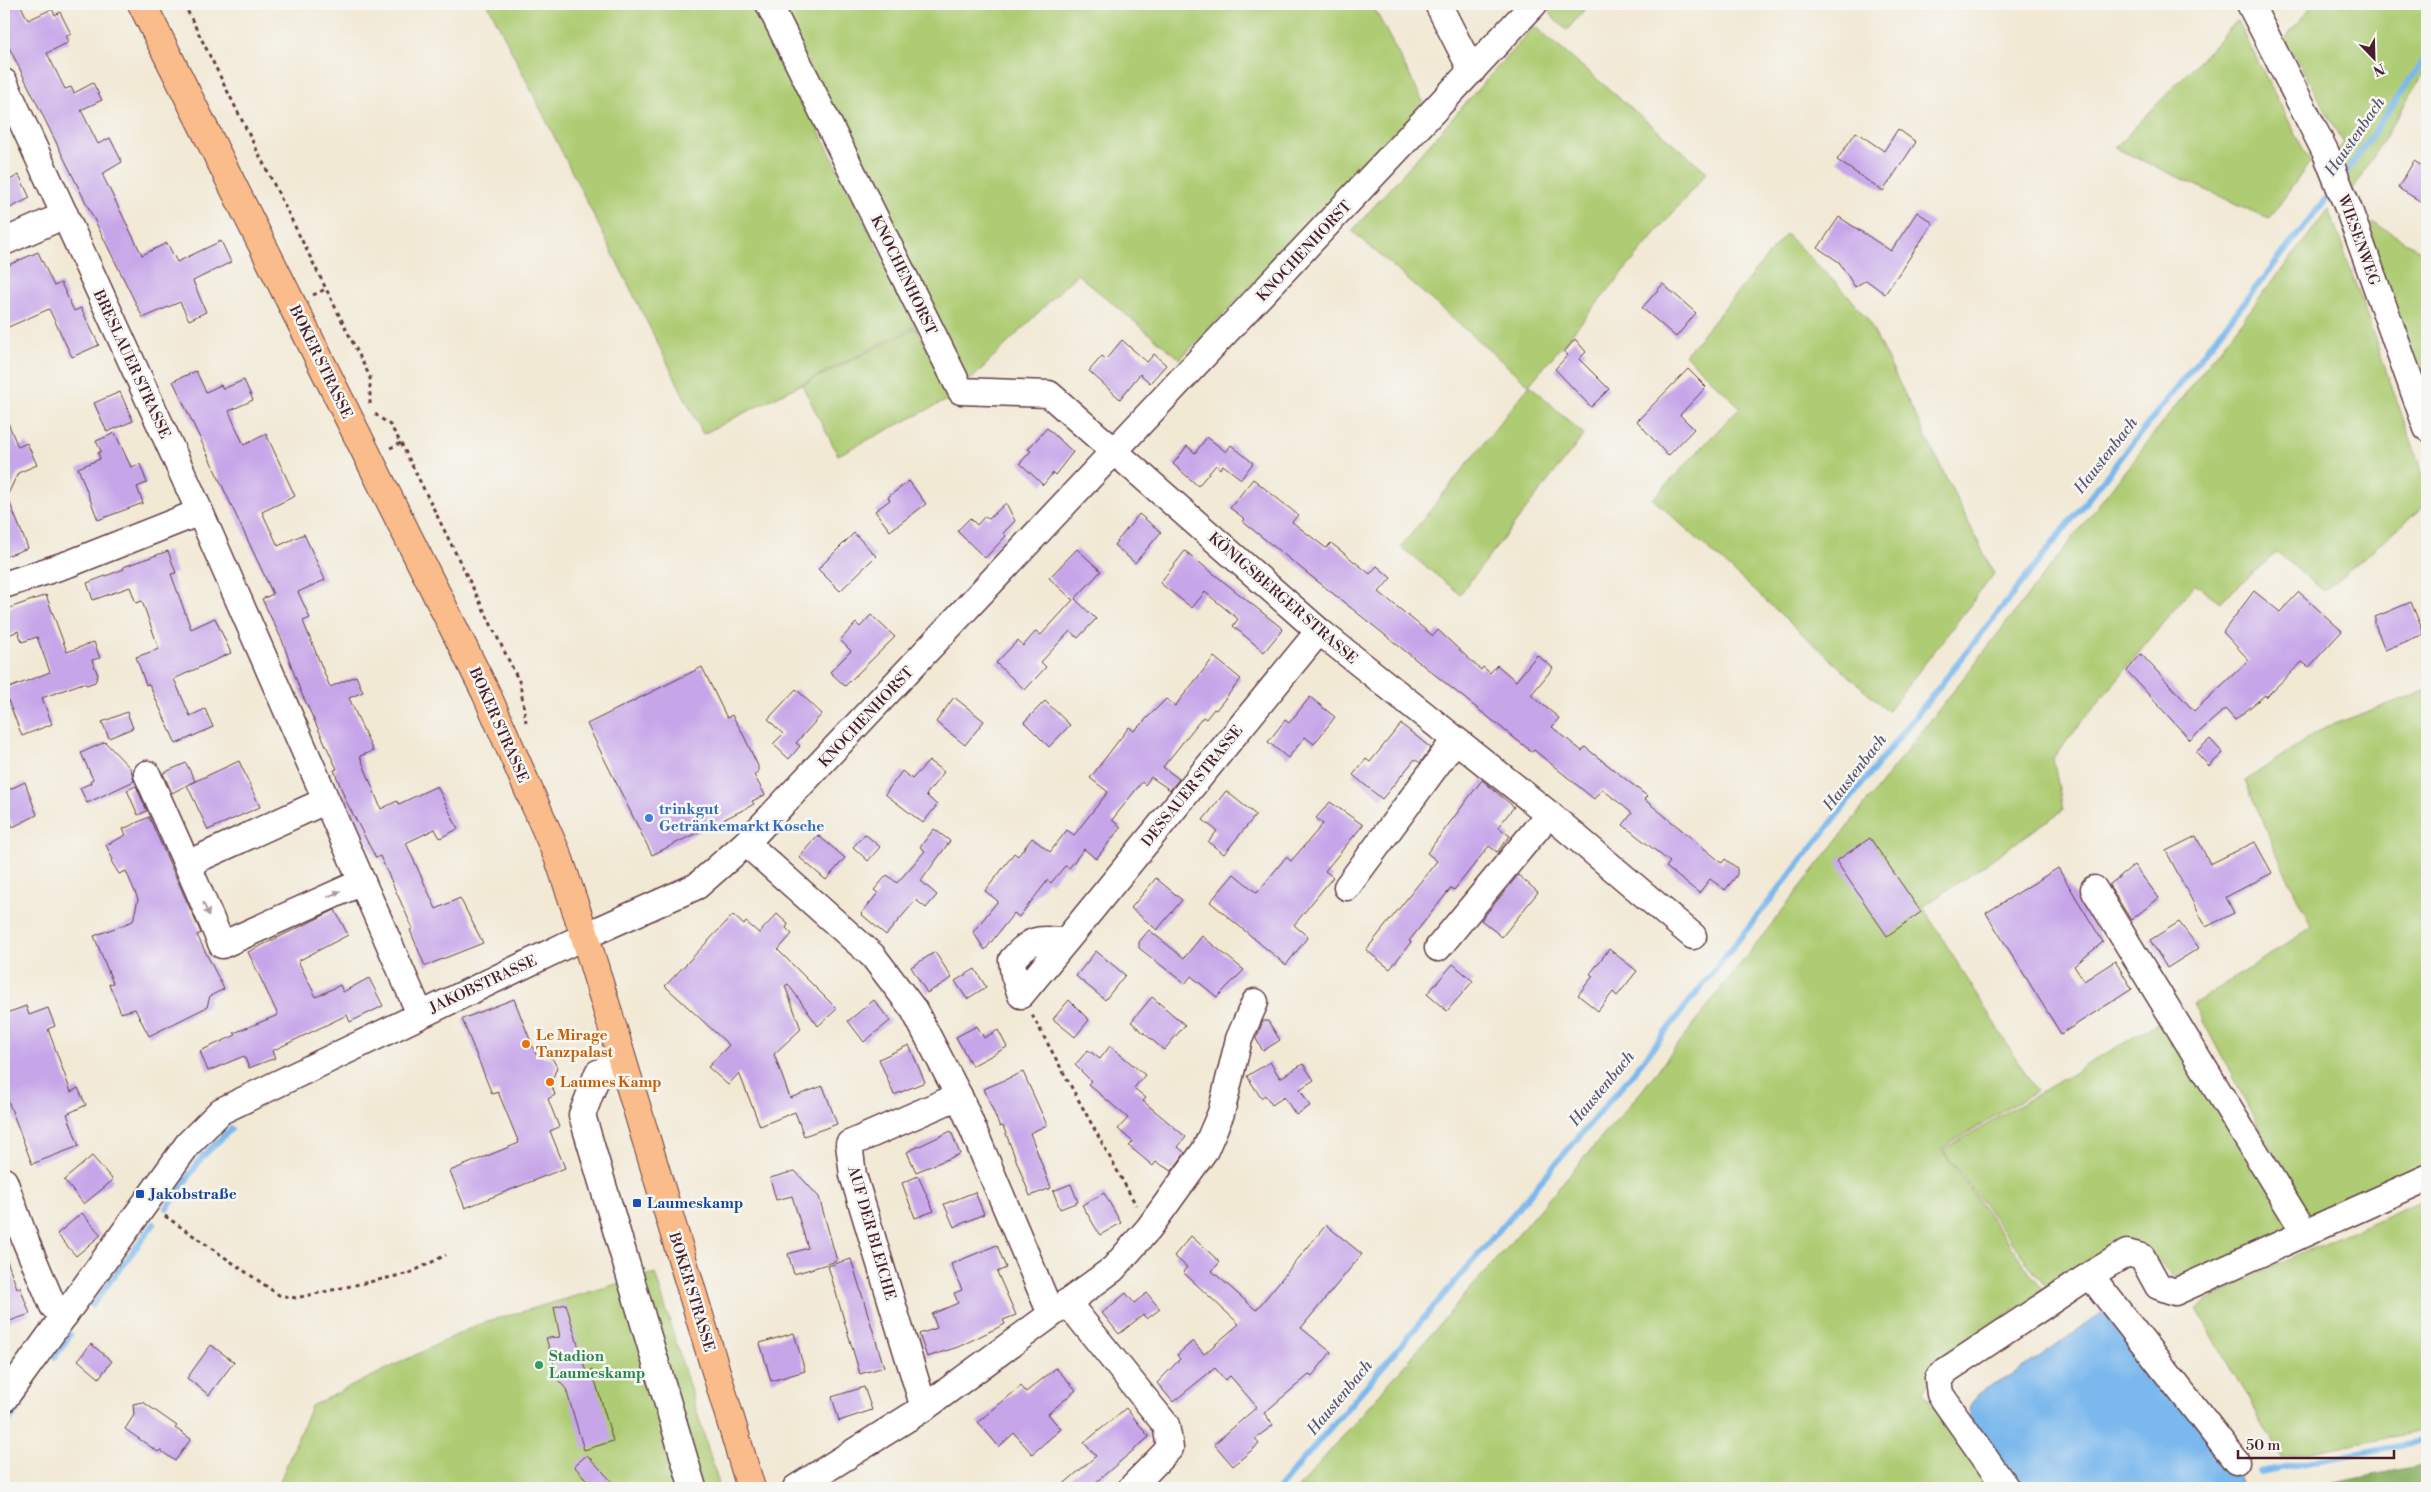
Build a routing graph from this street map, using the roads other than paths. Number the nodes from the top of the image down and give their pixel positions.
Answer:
1 (142, 4) edge
2 (769, 4) edge
3 (1438, 4) edge
4 (1534, 4) edge
5 (2250, 4) edge
6 (1472, 71) junction
7 (4, 82) edge
8 (64, 216) junction
9 (4, 242) edge
10 (2427, 428) edge
11 (1114, 452) junction
12 (200, 512) junction
13 (4, 585) edge
14 (1319, 631) junction
15 (1455, 740) junction
16 (147, 774) dead end
17 (325, 801) junction
18 (1549, 814) junction
19 (746, 843) junction
20 (187, 864) junction
21 (362, 882) junction
22 (1347, 887) dead end
23 (2094, 889) dead end
24 (585, 936) junction
25 (1693, 936) dead end
26 (1438, 948) dead end
27 (1021, 995) road end
28 (1254, 1002) dead end
29 (420, 1014) junction
30 (623, 1062) junction
31 (959, 1096) junction
32 (2427, 1178) edge
33 (4, 1181) edge
34 (2305, 1233) junction
35 (2090, 1275) junction
36 (1059, 1308) junction
37 (65, 1315) junction
38 (4, 1400) edge
39 (924, 1408) junction
40 (2236, 1461) dead end
41 (692, 1488) edge
42 (751, 1488) edge
43 (796, 1488) edge
44 (1131, 1488) edge
45 (2006, 1488) edge

1 - 24 main road, BOKER STRASSE
2 - 11 street, KNOCHENHORST
3 - 6 street
4 - 6 street, KNOCHENHORST
5 - 10 street, WIESENWEG
6 - 11 street, KNOCHENHORST
7 - 8 street, BRESLAUER STRASSE
8 - 9 street
8 - 12 street, BRESLAUER STRASSE
11 - 14 street, KÖNIGSBERGER STRASSE
11 - 19 street, KNOCHENHORST
12 - 13 street
12 - 17 street, BRESLAUER STRASSE
14 - 15 street, KÖNIGSBERGER STRASSE
14 - 27 street, DESSAUER STRASSE
15 - 18 street, KÖNIGSBERGER STRASSE
15 - 22 street
16 - 20 street
17 - 20 street
17 - 21 street, BRESLAUER STRASSE
18 - 25 street, KÖNIGSBERGER STRASSE
18 - 26 street
19 - 24 street, KNOCHENHORST
19 - 31 street
20 -> 21 street
21 - 29 street, BRESLAUER STRASSE
23 - 34 street
24 - 29 street, JAKOBSTRASSE
24 - 30 main road, BOKER STRASSE
28 - 36 street
29 - 37 street, JAKOBSTRASSE
30 - 41 street
30 - 42 main road, BOKER STRASSE
31 - 36 street
31 - 39 street, AUF DER BLEICHE
32 - 34 street
33 - 37 street
34 - 35 street
35 - 40 street
35 - 45 street
36 - 39 street
36 - 44 street
37 - 38 street, JAKOBSTRASSE
39 - 43 street

